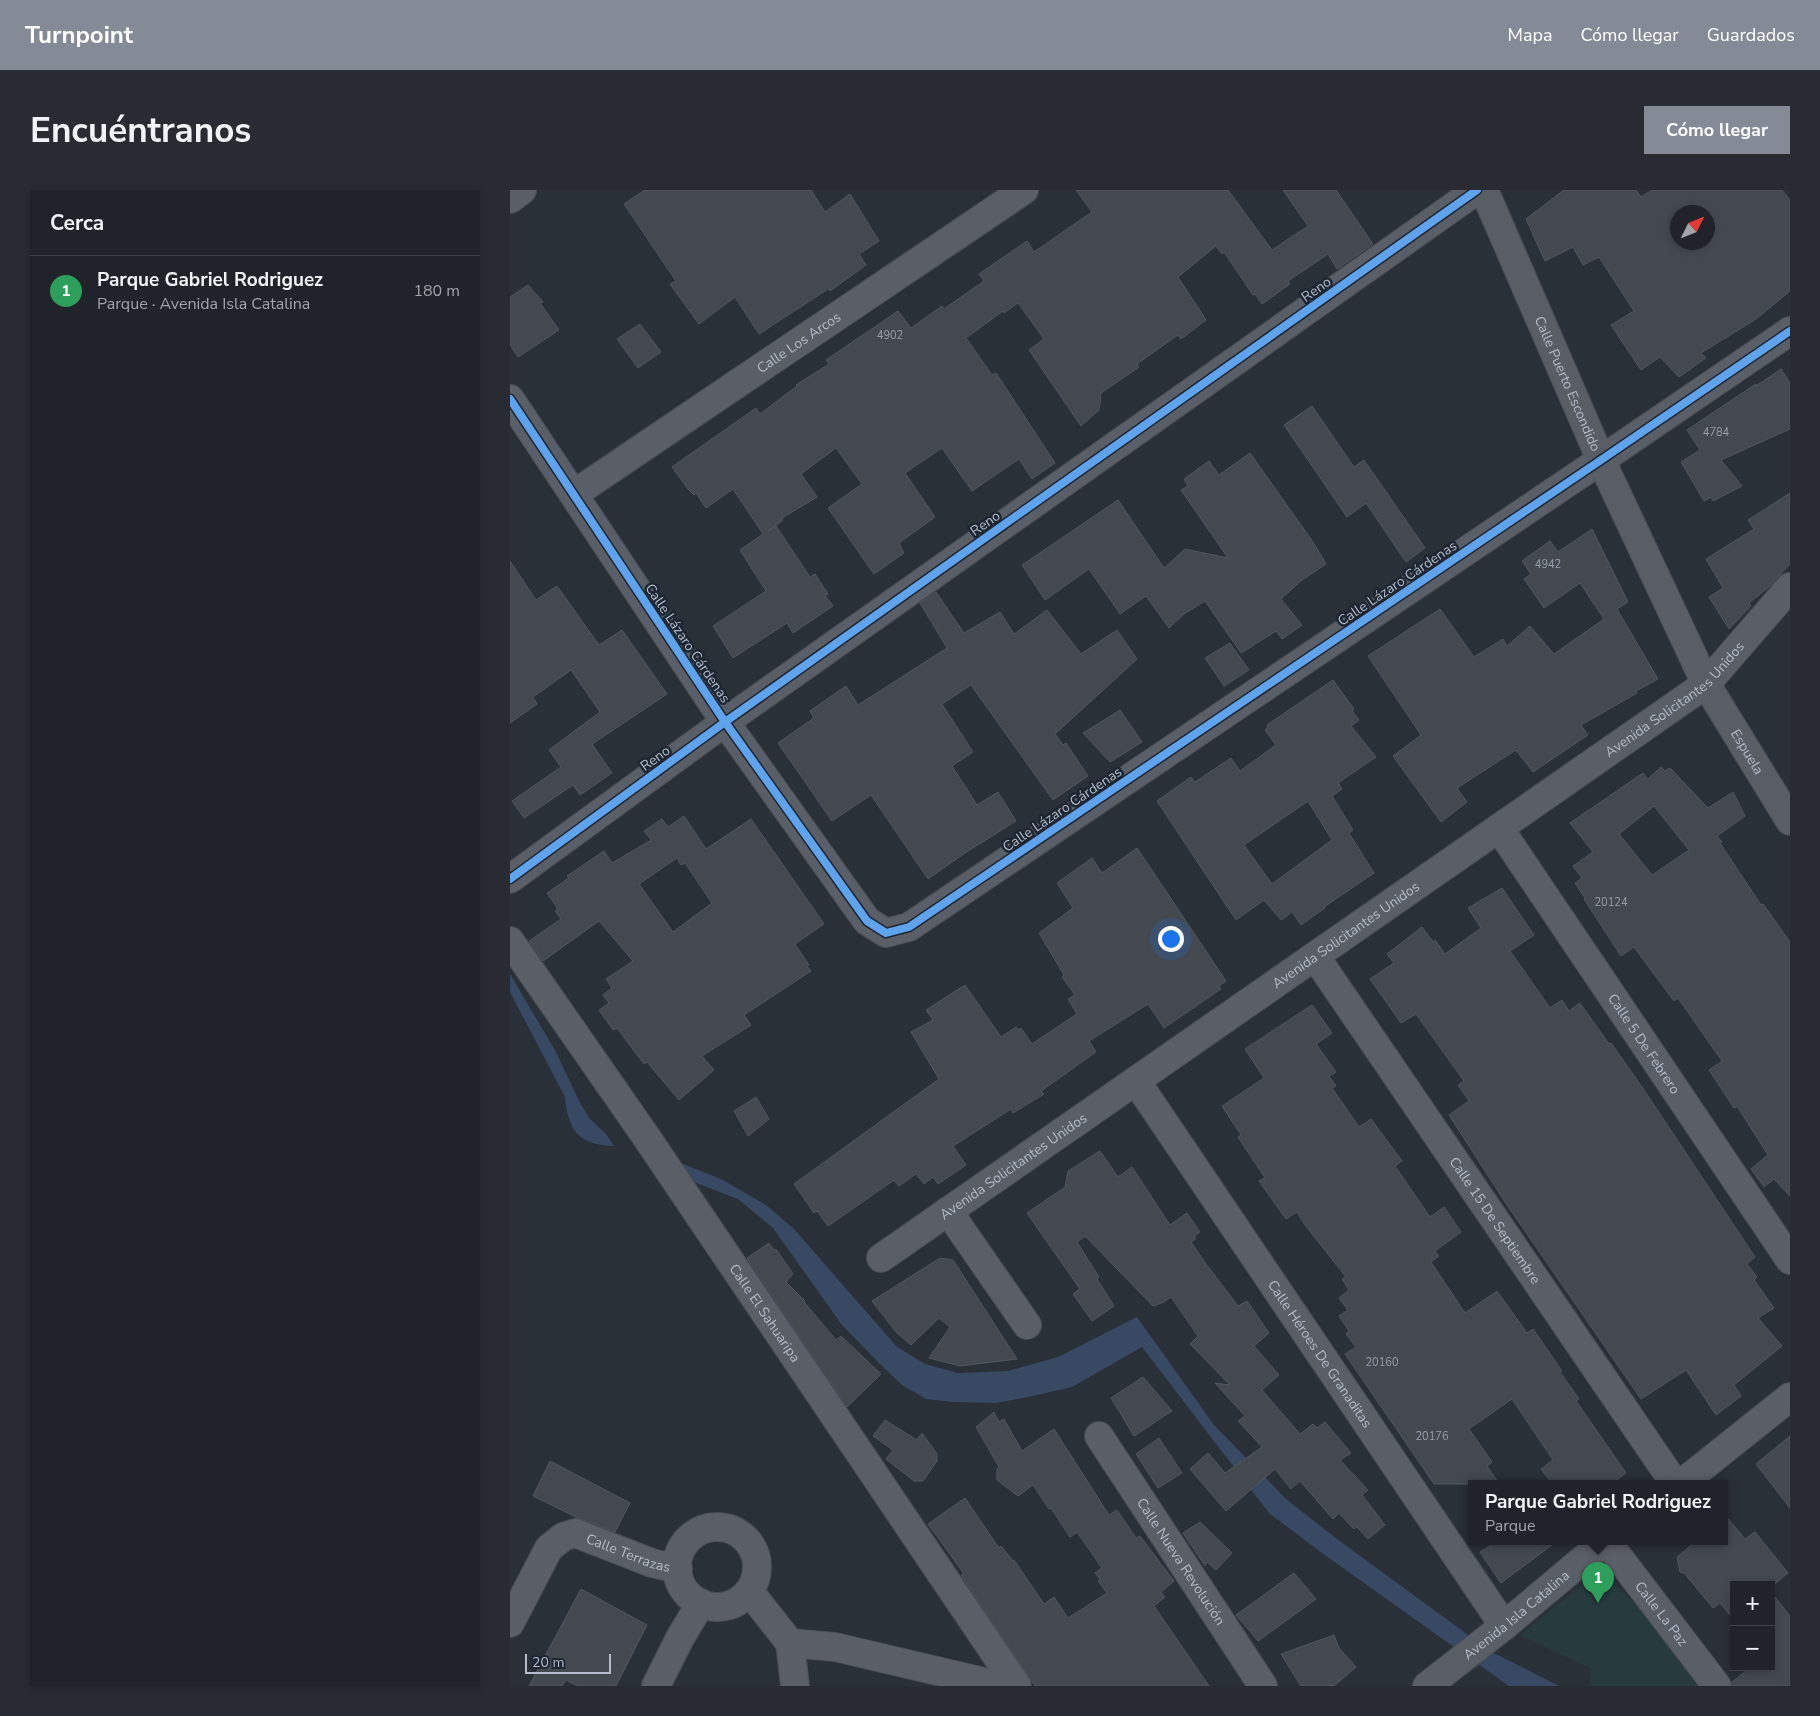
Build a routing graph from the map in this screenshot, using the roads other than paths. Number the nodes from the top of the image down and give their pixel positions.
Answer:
1 (522, 190) edge
2 (1024, 190) edge
3 (1477, 190) edge
4 (1484, 190) edge
5 (510, 198) edge
6 (1790, 331) edge
7 (510, 399) edge
8 (1601, 460) junction
9 (574, 494) junction
10 (1790, 587) edge
11 (1706, 684) junction
12 (726, 722) junction
13 (1790, 821) edge
14 (1499, 828) junction
15 (510, 879) edge
16 (510, 941) edge
17 (1314, 956) junction
18 (1136, 1081) junction
19 (948, 1211) junction
20 (881, 1258) dead end
21 (1790, 1260) edge
22 (1027, 1325) dead end
23 (1790, 1397) edge
24 (1099, 1436) dead end
25 (1672, 1480) edge
26 (1686, 1480) edge
27 (1602, 1545) edge
28 (1608, 1545) edge
29 (678, 1569) junction
30 (750, 1591) junction
31 (701, 1603) junction
32 (510, 1623) edge
33 (1498, 1630) junction
34 (790, 1643) junction
35 (1434, 1680) edge
36 (656, 1686) edge
37 (795, 1686) edge
38 (1001, 1686) edge
39 (1017, 1686) edge
40 (1264, 1686) edge
41 (1717, 1686) edge

1 - 5 street
2 - 9 street, Calle Los Arcos
3 - 12 street, Reno
4 - 8 street, Calle Puerto Escondido
6 - 8 street, Calle Lázaro Cárdenas
7 - 9 street, Calle Lázaro Cárdenas
8 - 11 street, Calle Puerto Escondido
8 - 12 street, Calle Lázaro Cárdenas
9 - 12 street, Calle Lázaro Cárdenas
10 - 11 street, Avenida Solicitantes Unidos
11 - 13 street, Espuela
11 - 14 street, Avenida Solicitantes Unidos
12 - 15 street, Reno
14 - 17 street, Avenida Solicitantes Unidos
14 - 21 street, Calle 5 De Febrero
16 - 39 street, Calle El Sahuaripa
17 - 18 street, Avenida Solicitantes Unidos
17 - 25 street, Calle 15 De Septiembre
18 - 19 street, Avenida Solicitantes Unidos
18 - 33 street, Calle Héroes De Granaditas
19 - 20 street, Avenida Solicitantes Unidos
19 - 22 street
23 - 26 street
24 - 40 street, Calle Nueva Revolución
27 - 33 street, Avenida Isla Catalina
28 - 41 street, Calle La Paz
29 - 30 street
29 - 31 street
29 - 32 street, Calle Terrazas
30 - 31 street
30 - 34 street
31 - 36 street
33 - 35 street, Avenida Isla Catalina
34 - 37 street
34 - 38 street

